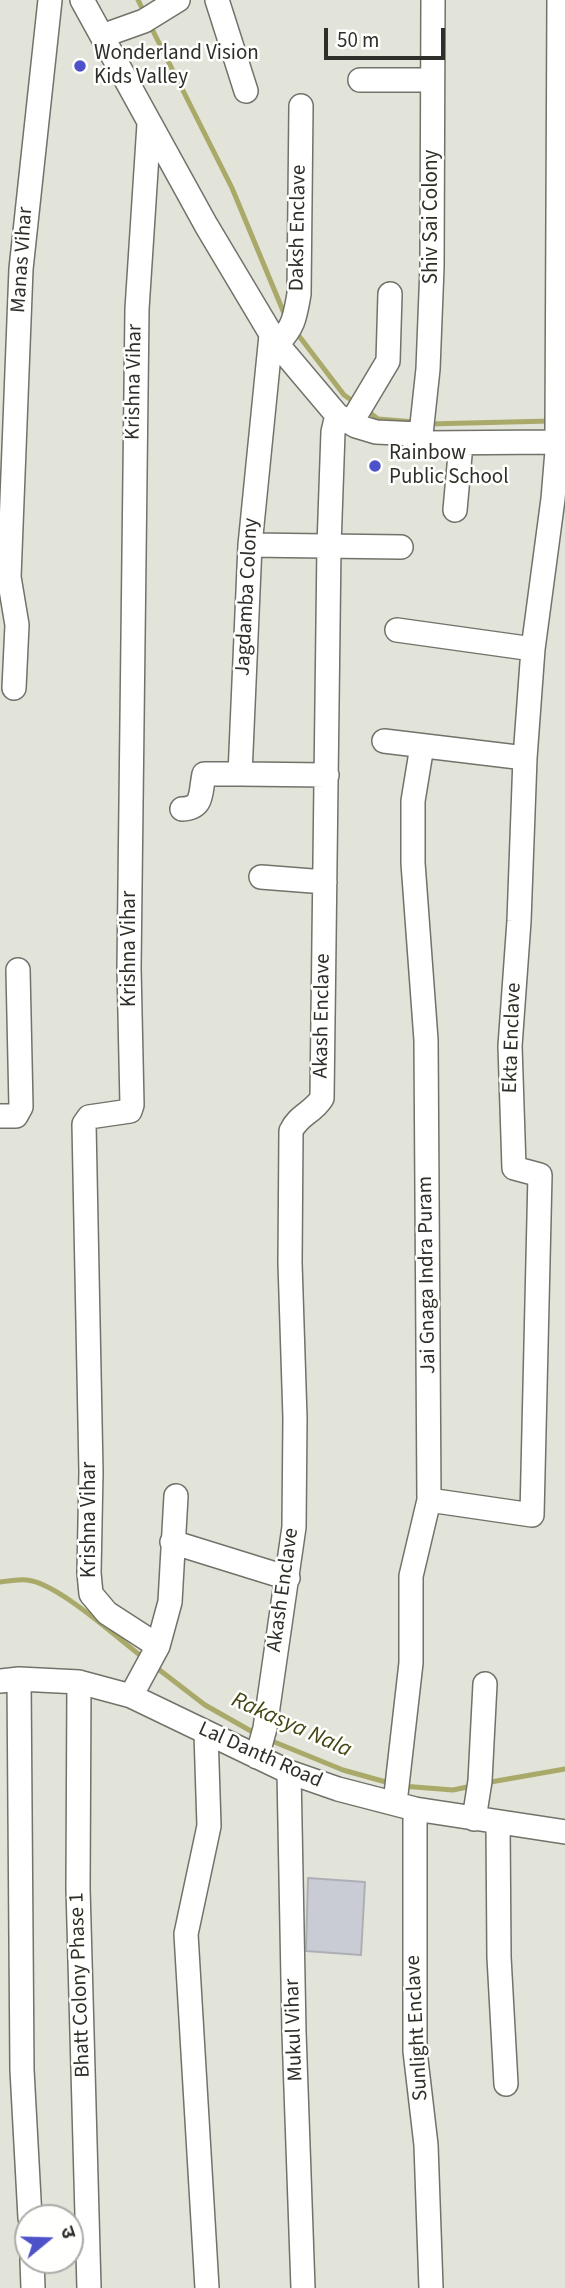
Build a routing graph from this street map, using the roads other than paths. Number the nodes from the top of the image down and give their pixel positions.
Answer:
1 (50, 0) edge
2 (82, 0) edge
3 (178, 0) edge
4 (217, 0) edge
5 (433, 0) edge
6 (561, 14) edge
7 (102, 36) junction
8 (360, 80) dead end
9 (432, 80) junction
10 (246, 91) dead end
11 (301, 106) dead end
12 (149, 124) junction
13 (390, 294) dead end
14 (283, 334) junction
15 (353, 414) junction
16 (557, 428) edge
17 (418, 429) junction
18 (461, 444) junction
19 (455, 510) dead end
20 (250, 545) junction
21 (329, 546) junction
22 (401, 547) dead end
23 (397, 630) dead end
24 (533, 649) junction
25 (14, 688) dead end
26 (384, 741) dead end
27 (422, 746) junction
28 (525, 758) junction
29 (240, 774) junction
30 (327, 775) junction
31 (182, 809) dead end
32 (261, 877) dead end
33 (325, 882) junction
34 (18, 970) dead end
35 (0, 1116) edge
36 (176, 1496) dead end
37 (429, 1500) junction
38 (172, 1542) junction
39 (288, 1578) junction
40 (154, 1655) junction
41 (10, 1680) edge
42 (79, 1682) junction
43 (485, 1684) dead end
44 (131, 1696) junction
45 (206, 1733) junction
46 (261, 1743) junction
47 (289, 1772) junction
48 (402, 1796) junction
49 (474, 1819) junction
50 (498, 1823) junction
51 (565, 1832) edge
52 (506, 2084) dead end
53 (29, 2204) edge
54 (89, 2288) edge
55 (207, 2288) edge
56 (303, 2288) edge
57 (431, 2288) edge

1 - 25 street, Manas Vihar
2 - 7 street
3 - 7 street
4 - 10 street
5 - 9 street, Shiv Sai Colony
6 - 16 street, Ekta Enclave
7 - 12 street
8 - 9 street
9 - 17 street, Shiv Sai Colony
11 - 14 street, Daksh Enclave
12 - 14 street
12 - 40 street, Krishna Vihar
13 - 15 street
14 - 15 street
14 - 20 street, Jagdamba Colony
15 - 17 street
15 - 21 street, Akash Enclave
16 - 17 street
16 - 18 street
16 - 24 street, Ekta Enclave
17 - 18 street
18 - 19 street
20 - 21 street
20 - 29 street, Jagdamba Colony
21 - 22 street
21 - 30 street, Akash Enclave
23 - 24 street
24 - 28 street, Ekta Enclave
26 - 27 street
27 - 28 street
27 - 37 street, Jai Gnaga Indra Puram
28 - 37 street, Ekta Enclave
29 - 30 street
29 - 31 street
30 - 33 street, Akash Enclave
32 - 33 street
33 - 39 street, Akash Enclave
34 - 35 street
36 - 38 street
37 - 48 street, Jai Gnaga Indra Puram
38 - 39 street
38 - 40 street
39 - 46 street, Akash Enclave
40 - 44 street
41 - 42 street, Lal Danth Road
41 - 53 street
42 - 44 street, Lal Danth Road
42 - 54 street, Bhatt Colony Phase 1
43 - 49 street
44 - 45 street, Lal Danth Road
45 - 46 street, Lal Danth Road
45 - 55 street
46 - 47 street, Lal Danth Road
47 - 48 street, Lal Danth Road
47 - 56 street, Mukul Vihar
48 - 49 street, Lal Danth Road
48 - 57 street, Sunlight Enclave
49 - 50 street, Lal Danth Road
50 - 51 street, Lal Danth Road
50 - 52 street

